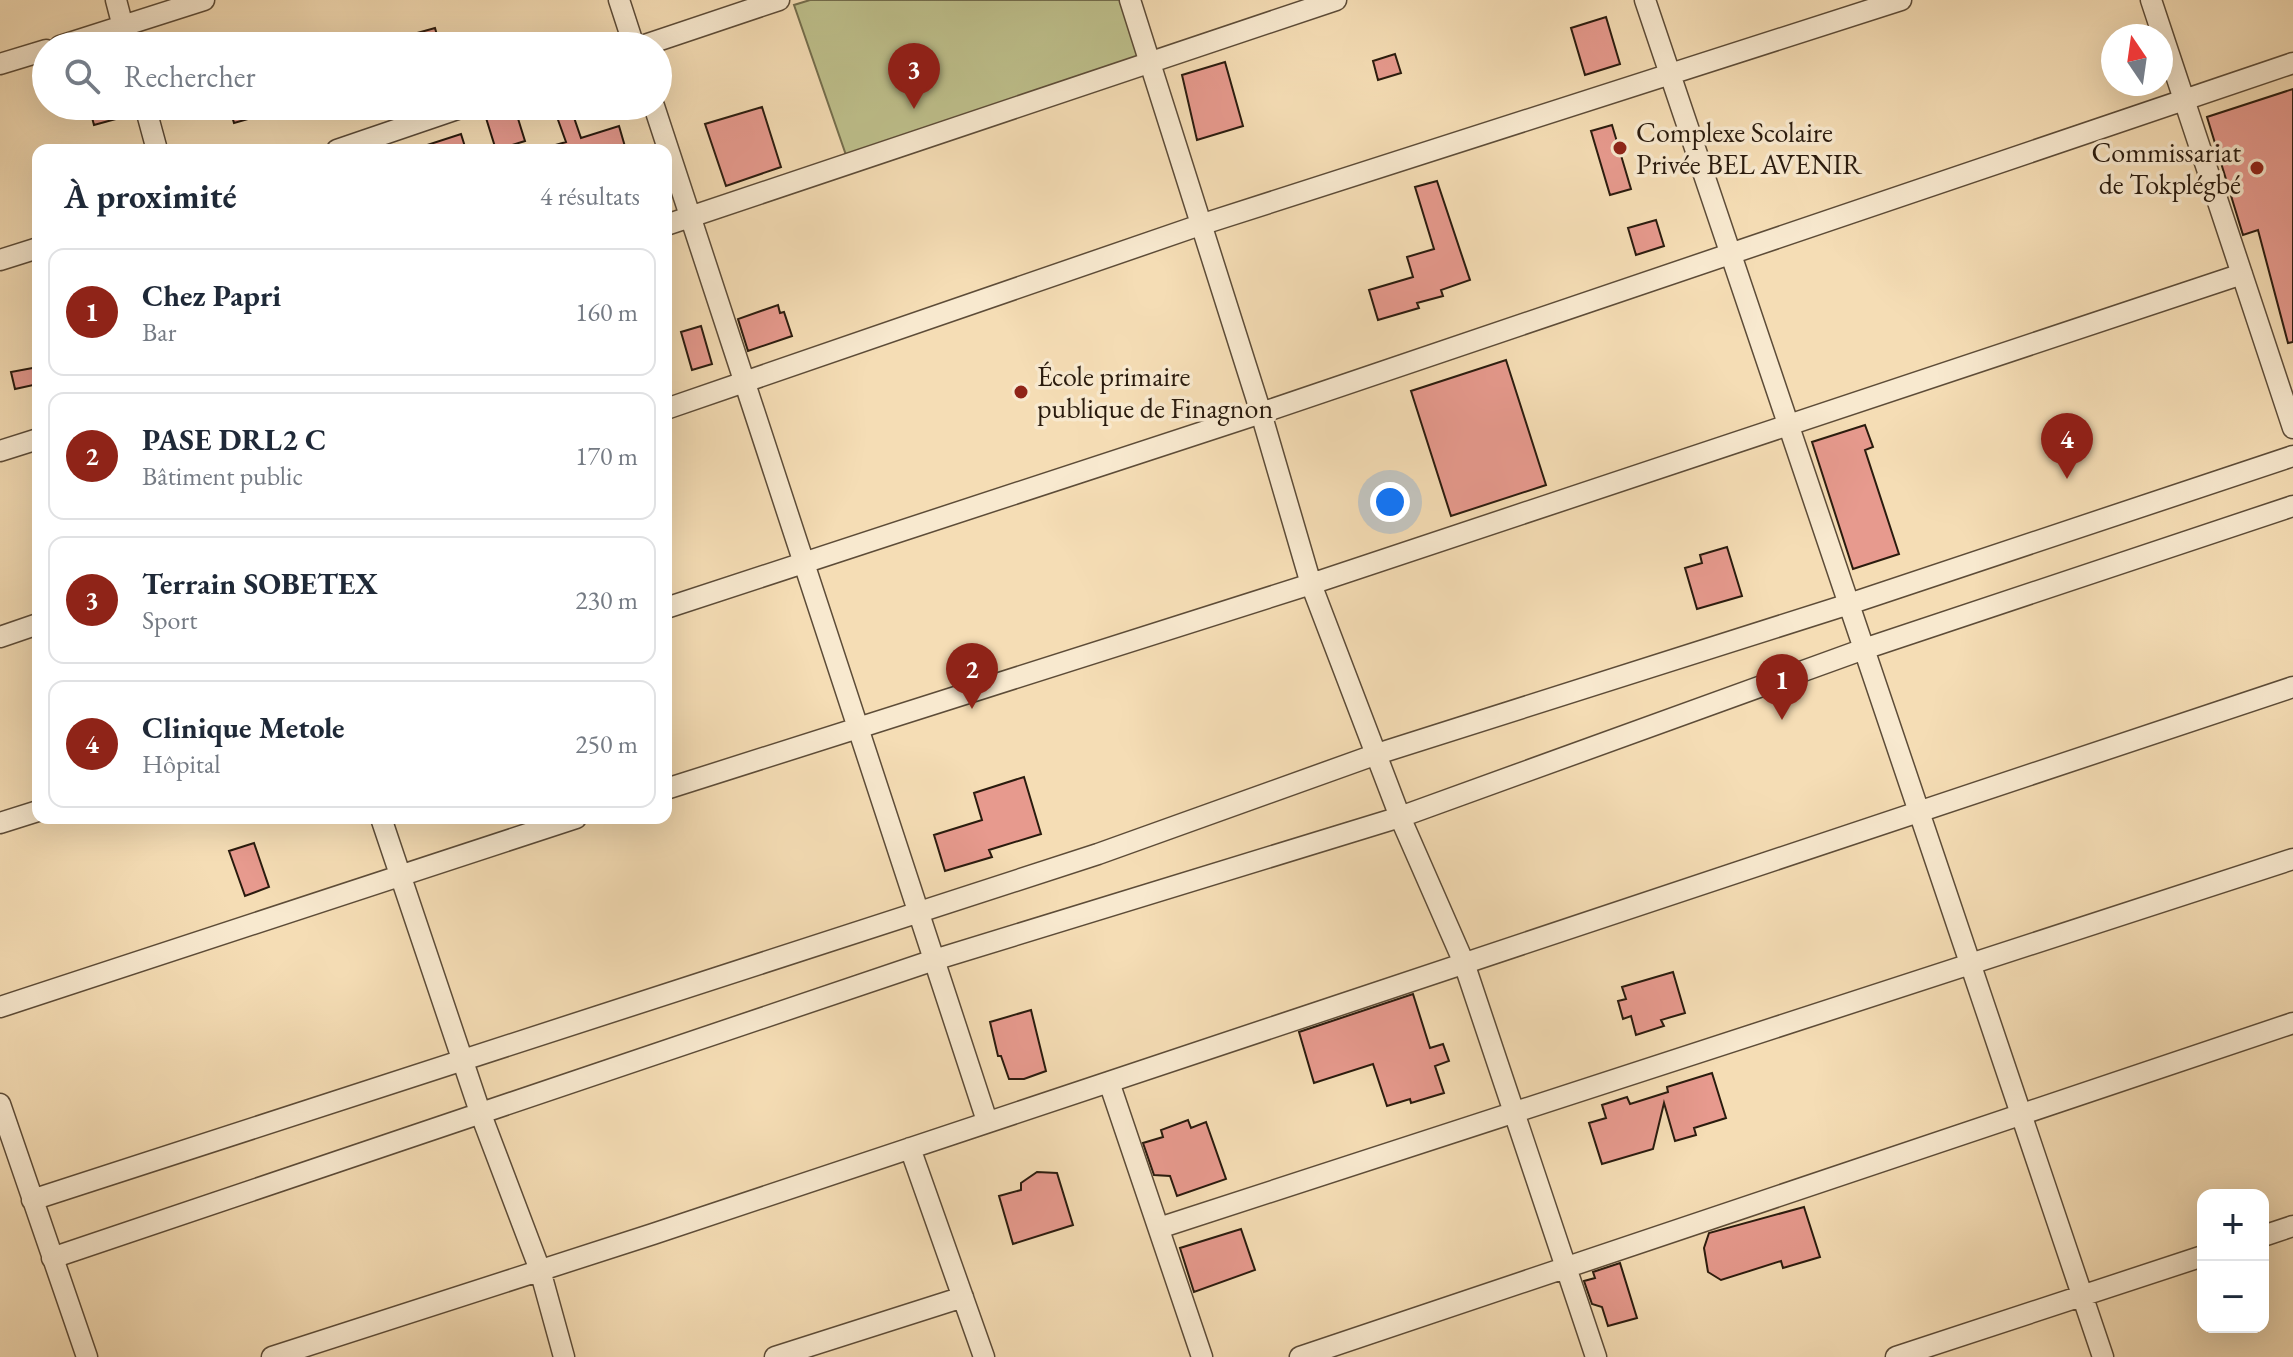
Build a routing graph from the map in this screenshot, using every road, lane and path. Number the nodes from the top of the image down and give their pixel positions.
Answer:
1 (116, 0) edge
2 (204, 0) edge
3 (619, 0) edge
4 (779, 0) edge
5 (1130, 0) edge
6 (1336, 0) edge
7 (1645, 0) edge
8 (1901, 0) edge
9 (2151, 0) edge
10 (125, 32) edge
11 (135, 32) edge
12 (629, 32) edge
13 (672, 36) edge
14 (32, 54) edge
15 (1151, 60) junction
16 (2293, 63) edge
17 (0, 64) edge
18 (1670, 74) junction
19 (2184, 99) junction
20 (149, 120) edge
21 (425, 120) edge
22 (659, 120) edge
23 (155, 144) edge
24 (355, 144) edge
25 (666, 144) edge
26 (672, 161) edge
27 (690, 216) junction
28 (672, 223) edge
29 (1200, 225) junction
30 (32, 250) edge
31 (1730, 251) junction
32 (0, 260) edge
33 (2242, 274) junction
34 (745, 382) junction
35 (672, 407) edge
36 (1261, 413) junction
37 (1788, 423) junction
38 (2293, 428) edge
39 (32, 441) edge
40 (0, 451) edge
41 (2293, 456) edge
42 (2293, 506) edge
43 (804, 564) junction
44 (1311, 584) junction
45 (1849, 604) junction
46 (672, 606) edge
47 (32, 626) edge
48 (0, 637) edge
49 (1864, 649) junction
50 (2293, 687) edge
51 (858, 727) junction
52 (1377, 754) junction
53 (672, 787) edge
54 (1919, 812) junction
55 (32, 813) edge
56 (1400, 817) junction
57 (0, 823) edge
58 (383, 824) edge
59 (557, 824) edge
60 (2293, 859) edge
61 (399, 875) junction
62 (919, 913) junction
63 (934, 960) junction
64 (1464, 963) junction
65 (1970, 964) junction
66 (0, 1007) edge
67 (2293, 1023) edge
68 (464, 1061) junction
69 (1109, 1082) junction
70 (0, 1104) edge
71 (480, 1112) junction
72 (1514, 1112) junction
73 (2021, 1115) junction
74 (987, 1121) junction
75 (910, 1148) junction
76 (32, 1200) junction
77 (2293, 1226) edge
78 (1159, 1228) junction
79 (2269, 1234) edge
80 (52, 1258) junction
81 (2197, 1258) edge
82 (1566, 1268) junction
83 (540, 1270) junction
84 (2083, 1296) junction
85 (963, 1297) junction
86 (87, 1357) edge
87 (272, 1357) edge
88 (564, 1357) edge
89 (775, 1357) edge
90 (984, 1357) edge
91 (1202, 1357) edge
92 (1300, 1357) edge
93 (1596, 1357) edge
94 (1896, 1357) edge
95 (2103, 1357) edge

1 - 10 street
2 - 11 street
3 - 12 street
4 - 13 street
5 - 15 street
6 - 15 street
7 - 18 street
8 - 18 street
9 - 19 street
14 - 17 street
15 - 27 street
15 - 29 street
16 - 19 street
18 - 29 street
18 - 31 street
19 - 31 street
19 - 33 street
20 - 23 street
21 - 24 street
22 - 25 street
26 - 27 street
27 - 28 street
27 - 34 street
29 - 34 street
29 - 36 street
30 - 32 street
31 - 36 street
31 - 37 street
33 - 37 street
33 - 38 street
34 - 35 street
34 - 43 street
36 - 43 street
36 - 44 street
37 - 44 street
37 - 45 street
39 - 40 street
41 - 45 street
42 - 49 street
43 - 46 street
43 - 51 street
44 - 51 street
44 - 52 street
45 - 49 street
45 - 52 street
47 - 48 street
49 - 54 street
49 - 56 street
50 - 54 street
51 - 53 street
51 - 62 street
52 - 56 street
52 - 62 street
54 - 64 street
54 - 65 street
55 - 57 street
56 - 63 street
56 - 64 street
58 - 61 street
59 - 61 street
60 - 65 street
61 - 66 street
61 - 68 street
62 - 63 street
62 - 68 street
63 - 71 street
63 - 74 street
64 - 69 street
64 - 72 street
65 - 72 street
65 - 73 street
67 - 73 street
68 - 71 street
68 - 76 street
69 - 74 street
69 - 78 street
70 - 76 street
71 - 80 street
71 - 83 street
72 - 78 street
72 - 82 street
73 - 82 street
73 - 84 street
74 - 75 street
75 - 83 street
75 - 85 street
76 - 80 street
77 - 79 street
78 - 91 street
80 - 86 street
81 - 84 street
82 - 92 street
82 - 93 street
83 - 87 street
83 - 88 street
84 - 94 street
84 - 95 street
85 - 89 street
85 - 90 street

